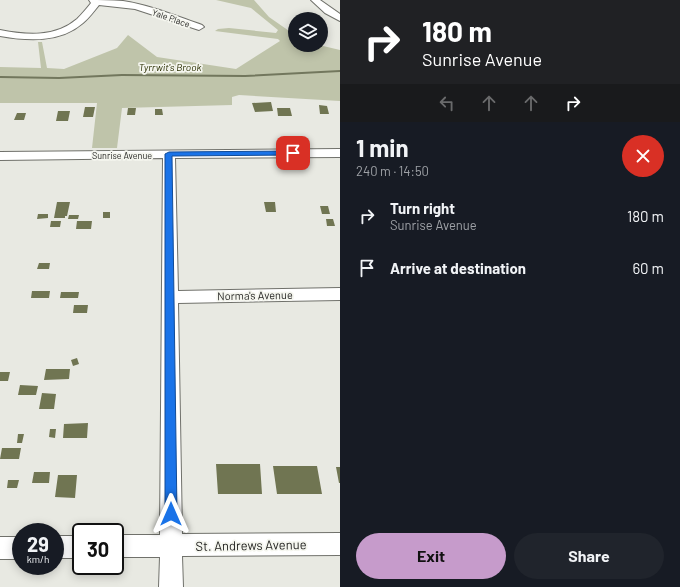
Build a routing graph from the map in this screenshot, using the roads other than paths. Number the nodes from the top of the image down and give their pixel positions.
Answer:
1 (315, 0) edge
2 (95, 1) edge
3 (340, 18) edge
4 (199, 27) dead end
5 (0, 33) edge
6 (340, 153) edge
7 (169, 154) junction
8 (0, 156) edge
9 (340, 294) edge
10 (170, 297) junction
11 (340, 544) edge
12 (124, 546) edge
13 (171, 546) junction
14 (0, 548) edge
15 (12, 548) edge
16 (171, 587) edge

1 - 3 street
2 - 4 street, Yale Place
2 - 5 street
6 - 7 street, Sunrise Avenue
7 - 8 street, Sunrise Avenue
7 - 10 street
9 - 10 street, Norma's Avenue
10 - 13 street
11 - 13 street, St. Andrews Avenue
12 - 13 street, St. Andrews Avenue
13 - 16 street
14 - 15 street

